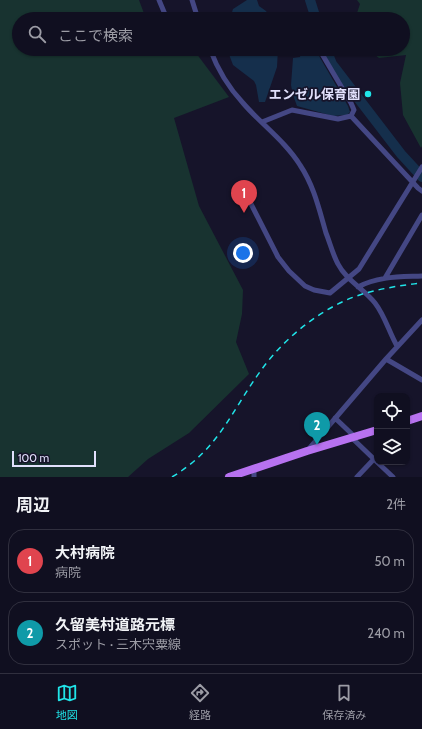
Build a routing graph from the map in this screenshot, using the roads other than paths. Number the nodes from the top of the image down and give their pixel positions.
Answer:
1 (159, 0) edge
2 (192, 0) edge
3 (164, 12) edge
4 (196, 12) edge
5 (214, 56) edge
6 (323, 56) edge
7 (351, 116) junction
8 (262, 122) junction
9 (422, 167) edge
10 (414, 182) junction
11 (422, 191) edge
12 (246, 194) dead end
13 (422, 215) edge
14 (422, 276) edge
15 (349, 278) junction
16 (384, 278) junction
17 (358, 287) junction
18 (422, 320) edge
19 (397, 346) junction
20 (386, 359) junction
21 (422, 380) edge
22 (422, 416) edge
23 (335, 418) junction
24 (410, 420) edge
25 (374, 431) edge
26 (354, 438) junction
27 (307, 451) junction
28 (374, 459) edge
29 (374, 463) edge
30 (380, 465) edge
31 (254, 473) edge
32 (229, 477) edge
33 (357, 477) edge
34 (393, 477) edge

1 - 3 street
2 - 4 street
5 - 8 street
6 - 7 street
7 - 8 street
7 - 10 street
8 - 15 street
9 - 10 street
10 - 11 street
10 - 15 street
12 - 15 street
13 - 16 street
14 - 16 street
15 - 17 street
16 - 17 street
17 - 19 street
18 - 19 street
19 - 20 street
20 - 21 street
20 - 23 street
22 - 24 main road
23 - 26 street
23 - 27 street
25 - 26 main road
26 - 27 main road
26 - 28 street
27 - 31 main road
29 - 33 street
30 - 34 street
31 - 32 main road

